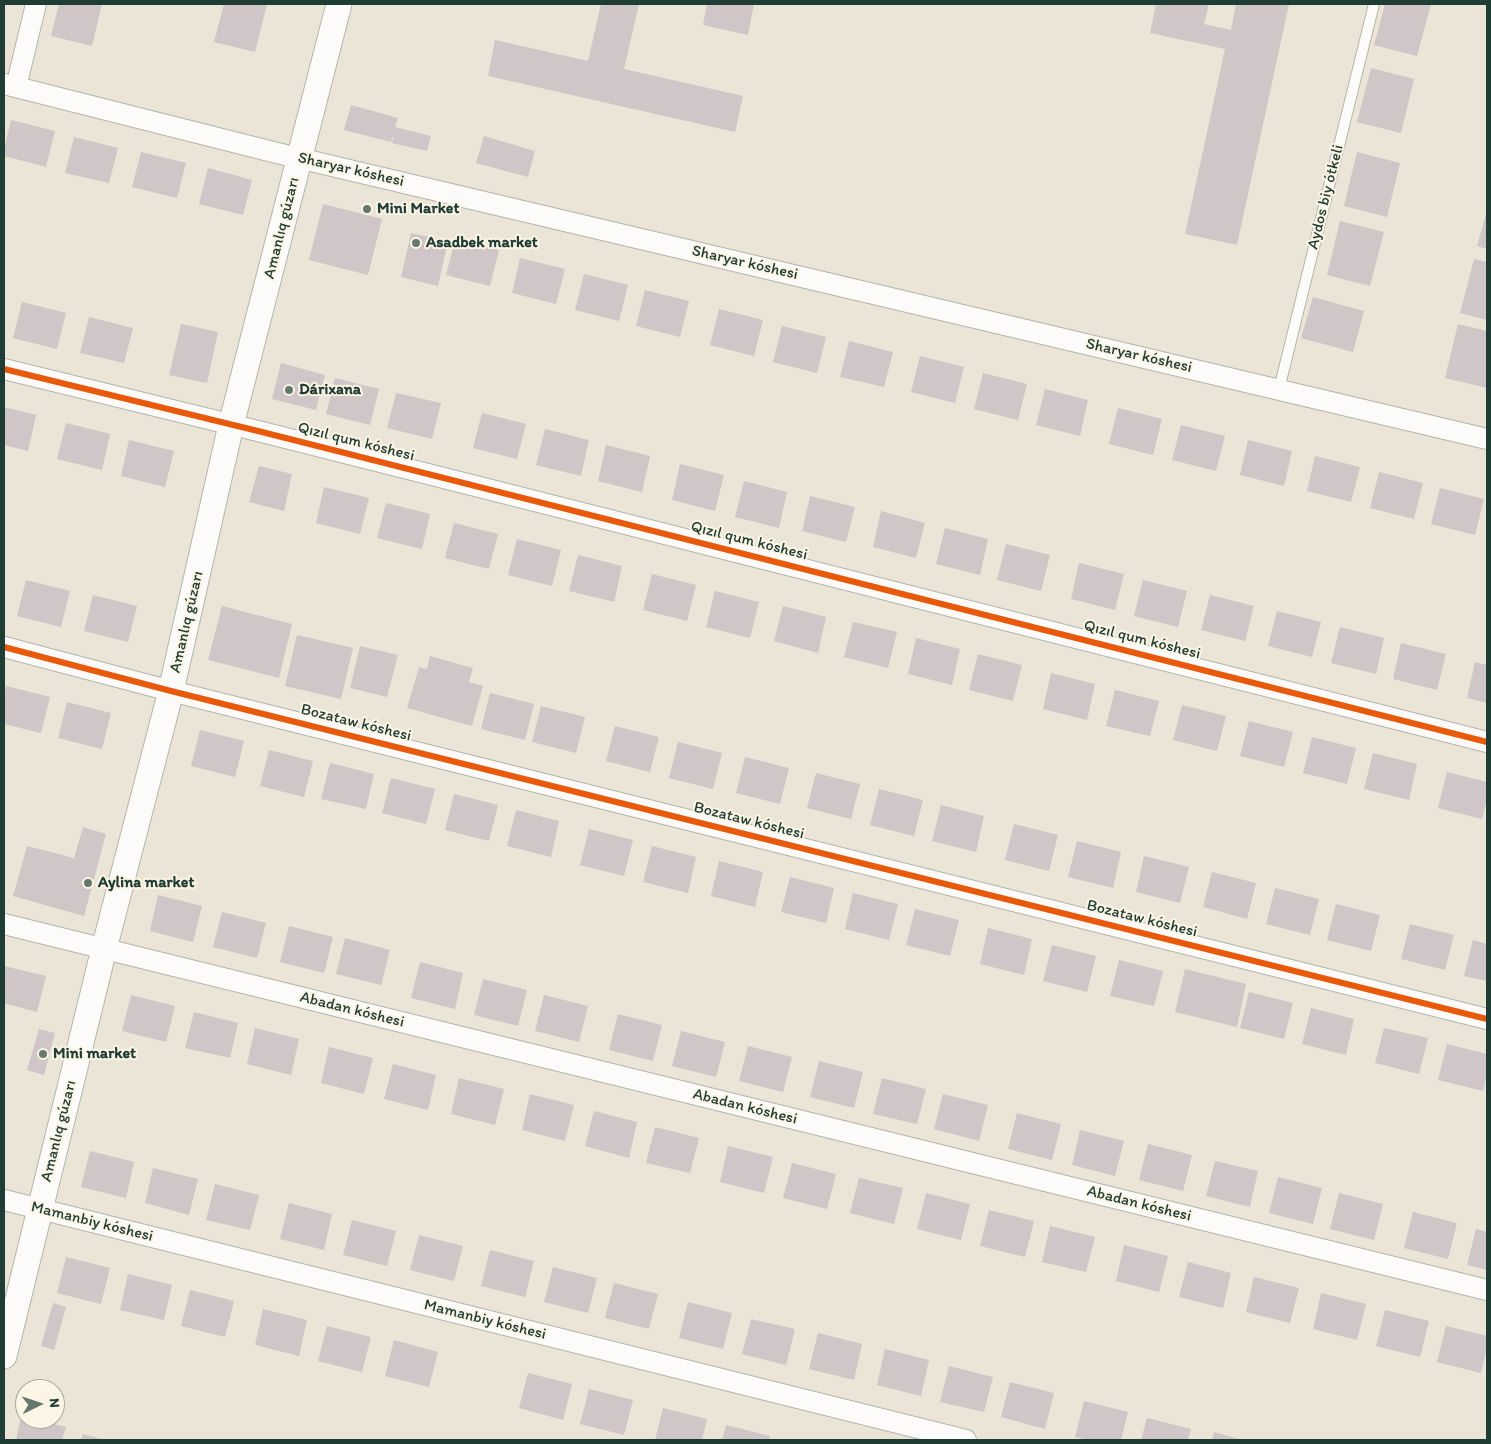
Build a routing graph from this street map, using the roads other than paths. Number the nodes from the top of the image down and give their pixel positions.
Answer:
1 (36, 4) edge
2 (339, 4) edge
3 (1374, 4) edge
4 (10, 86) edge
5 (300, 158) junction
6 (4, 369) edge
7 (1279, 389) junction
8 (232, 425) junction
9 (1487, 439) edge
10 (4, 648) edge
11 (171, 691) junction
12 (1487, 742) edge
13 (4, 924) edge
14 (104, 949) junction
15 (1487, 1019) edge
16 (4, 1200) edge
17 (40, 1209) junction
18 (1487, 1290) edge
19 (4, 1356) edge
20 (966, 1440) edge

1 - 4 street
2 - 5 street, Amanlıq gúzarı
3 - 7 lane, Aydos biy ótkeli
4 - 5 street, Sharyar kóshesi
5 - 7 street, Sharyar kóshesi
5 - 8 street, Amanlıq gúzarı
6 - 8 street, Qızıl qum kóshesi
7 - 9 street, Sharyar kóshesi
8 - 11 street, Amanlıq gúzarı
8 - 12 street, Qızıl qum kóshesi
10 - 11 street, Bozataw kóshesi
11 - 14 street, Amanlıq gúzarı
11 - 15 street, Bozataw kóshesi
13 - 14 street, Abadan kóshesi
14 - 17 street, Amanlıq gúzarı
14 - 18 street, Abadan kóshesi
16 - 17 street, Mamanbiy kóshesi
17 - 19 street, Amanlıq gúzarı
17 - 20 street, Mamanbiy kóshesi

